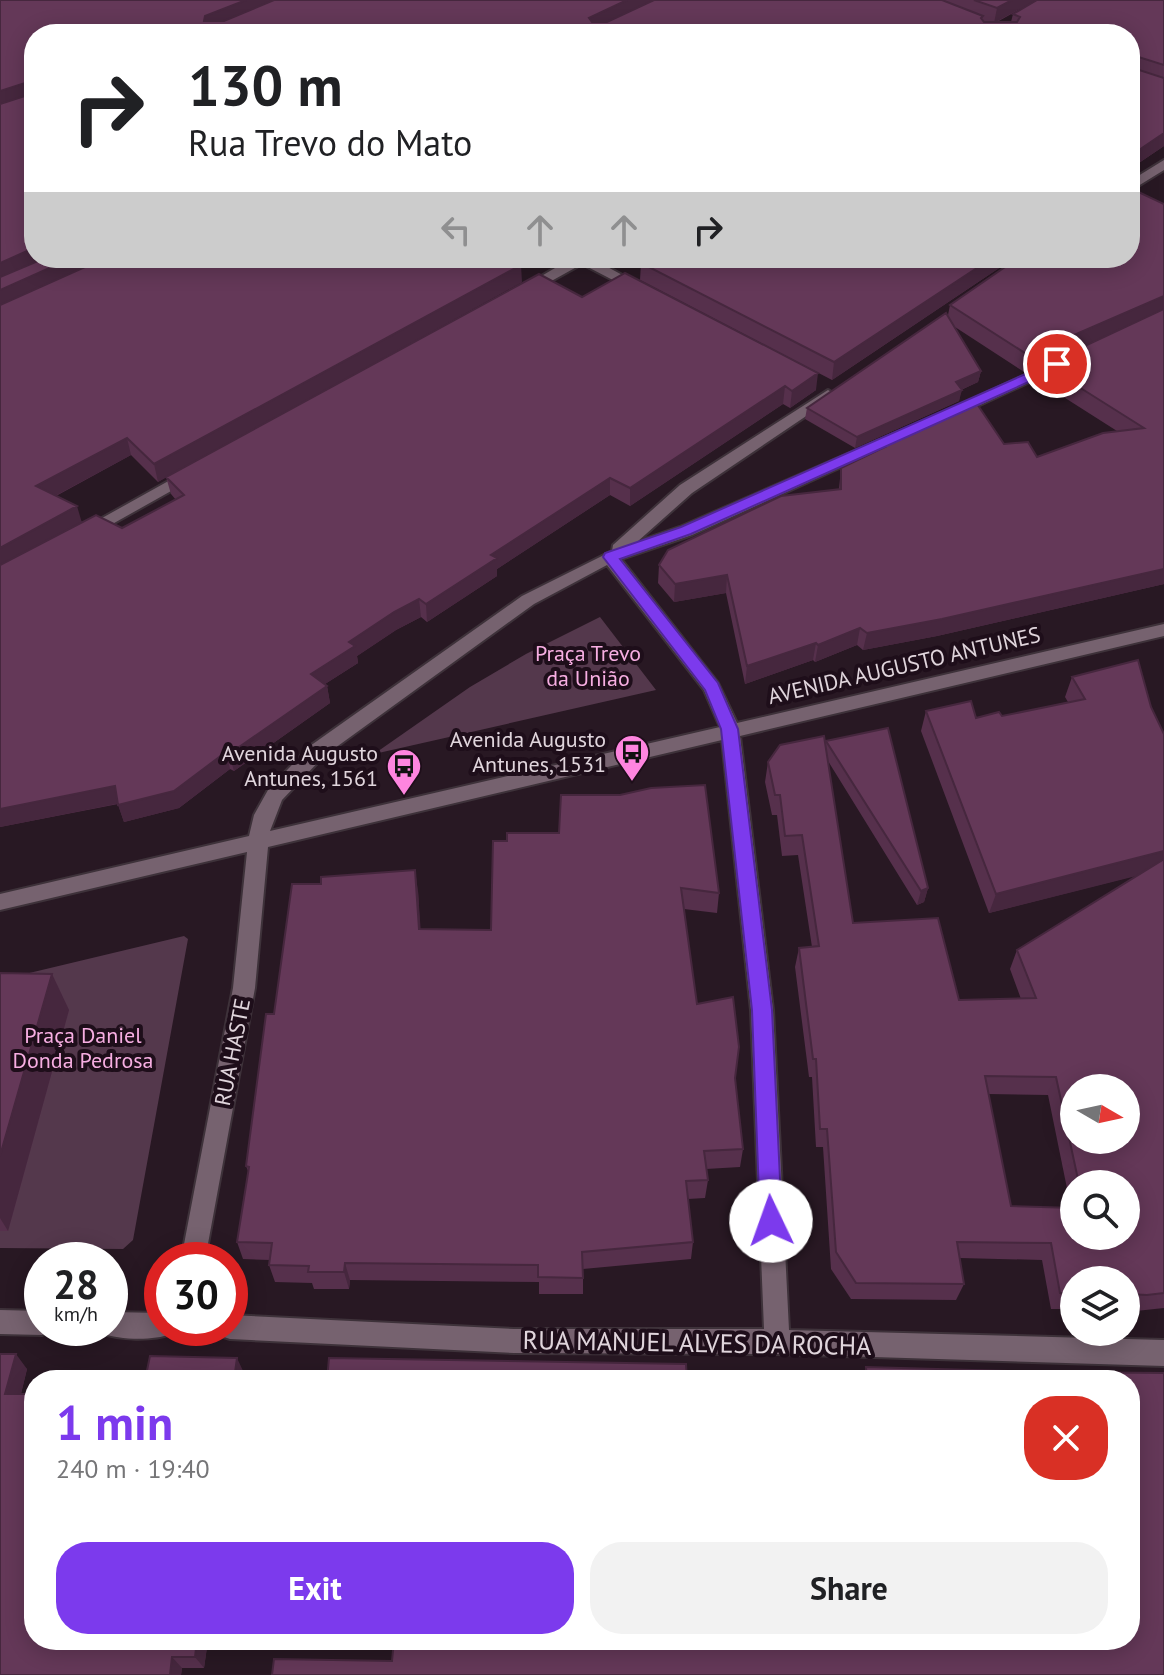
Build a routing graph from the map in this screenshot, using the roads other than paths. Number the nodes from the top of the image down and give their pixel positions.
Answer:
1 (1164, 164) edge
2 (1140, 180) edge
3 (564, 268) edge
4 (601, 268) edge
5 (652, 295) edge
6 (512, 296) edge
7 (1080, 354) edge
8 (834, 385) edge
9 (941, 418) edge
10 (913, 431) edge
11 (208, 464) edge
12 (69, 540) edge
13 (610, 557) junction
14 (1164, 630) edge
15 (730, 729) junction
16 (258, 842) junction
17 (0, 902) edge
18 (196, 1242) edge
19 (0, 1322) edge
20 (24, 1323) edge
21 (248, 1328) edge
22 (777, 1342) junction
23 (1164, 1353) edge

1 - 2 street
3 - 6 street
4 - 5 street
7 - 9 street
8 - 13 street
10 - 13 street
11 - 12 street
13 - 15 street
13 - 16 street
14 - 15 street, AVENIDA AUGUSTO ANTUNES
15 - 16 street, AVENIDA AUGUSTO ANTUNES
15 - 22 street
16 - 17 street, AVENIDA AUGUSTO ANTUNES
16 - 18 street, RUA HASTE
19 - 20 street
21 - 22 street, RUA MANUEL ALVES DA ROCHA
22 - 23 street, RUA MANUEL ALVES DA ROCHA

